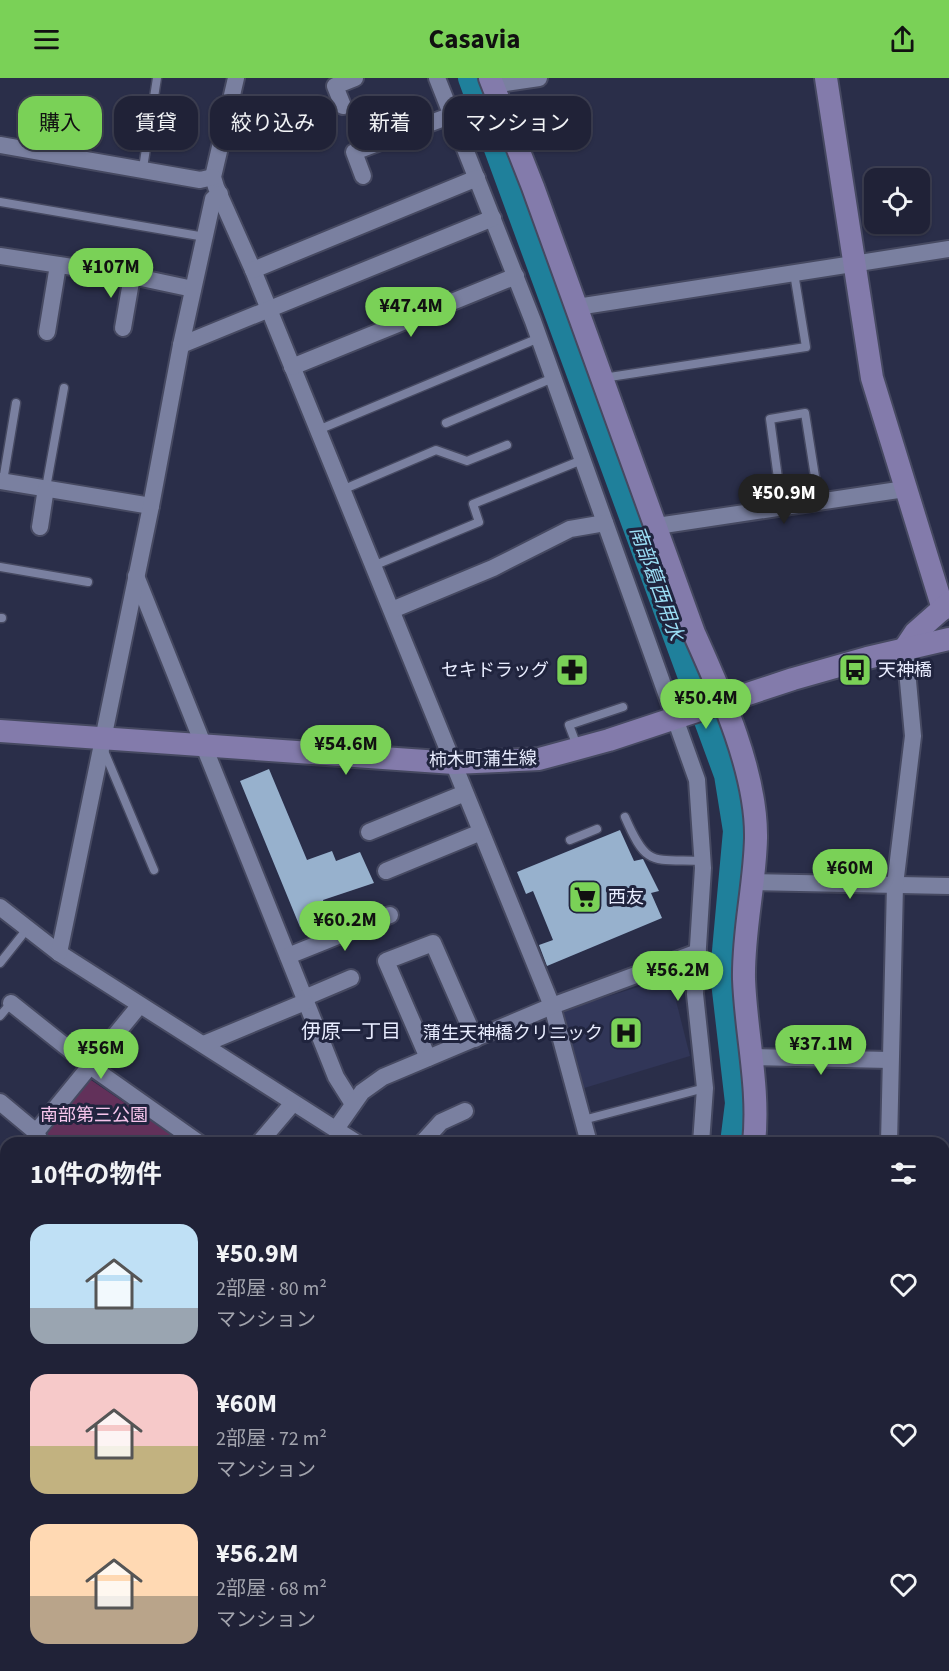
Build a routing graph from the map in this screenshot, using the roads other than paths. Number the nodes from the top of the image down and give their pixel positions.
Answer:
1 (157, 78) edge
2 (236, 78) edge
3 (355, 78) edge
4 (437, 78) edge
5 (539, 78) edge
6 (826, 78) edge
7 (492, 82) edge
8 (444, 96) edge
9 (343, 106) dead end
10 (444, 118) edge
11 (0, 145) edge
12 (466, 150) edge
13 (143, 168) junction
14 (363, 176) dead end
15 (213, 177) junction
16 (477, 178) junction
17 (220, 194) junction
18 (0, 202) edge
19 (493, 218) junction
20 (205, 237) junction
21 (949, 249) edge
22 (0, 256) edge
23 (855, 264) junction
24 (58, 265) junction
25 (253, 270) junction
26 (794, 273) junction
27 (132, 276) junction
28 (516, 276) junction
29 (194, 289) junction
30 (577, 307) junction
31 (269, 310) junction
32 (123, 328) dead end
33 (47, 332) dead end
34 (539, 338) junction
35 (181, 345) junction
36 (292, 367) junction
37 (553, 378) junction
38 (603, 378) junction
39 (63, 388) dead end
40 (16, 403) dead end
41 (446, 423) dead end
42 (317, 430) junction
43 (507, 445) dead end
44 (582, 460) junction
45 (2, 481) edge
46 (46, 488) junction
47 (905, 489) junction
48 (342, 490) junction
49 (819, 502) junction
50 (151, 506) junction
51 (782, 508) junction
52 (605, 523) junction
53 (40, 526) dead end
54 (657, 526) junction
55 (373, 566) junction
56 (0, 567) edge
57 (136, 576) junction
58 (88, 582) dead end
59 (946, 606) edge
60 (392, 610) junction
61 (949, 639) edge
62 (905, 648) junction
63 (722, 703) junction
64 (622, 707) dead end
65 (678, 718) junction
66 (0, 731) edge
67 (102, 742) junction
68 (206, 747) junction
69 (578, 749) junction
70 (454, 763) junction
71 (465, 793) junction
72 (625, 817) dead end
73 (597, 829) dead end
74 (369, 832) dead end
75 (481, 832) junction
76 (570, 840) dead end
77 (703, 861) junction
78 (154, 870) dead end
79 (386, 871) dead end
80 (752, 882) junction
81 (896, 885) junction
82 (949, 886) edge
83 (0, 907) edge
84 (390, 915) dead end
85 (27, 929) junction
86 (698, 952) junction
87 (59, 953) junction
88 (288, 956) junction
89 (0, 963) edge
90 (351, 978) dead end
91 (305, 1000) junction
92 (139, 1006) junction
93 (552, 1006) junction
94 (5, 1010) edge
95 (475, 1039) junction
96 (204, 1044) junction
97 (753, 1057) junction
98 (428, 1058) junction
99 (890, 1060) junction
100 (90, 1066) junction
101 (705, 1088) junction
102 (0, 1102) edge
103 (292, 1103) junction
104 (353, 1104) junction
105 (465, 1111) dead end
106 (583, 1120) junction
107 (336, 1129) junction
108 (38, 1137) edge
109 (191, 1137) edge
110 (264, 1137) edge
111 (348, 1137) edge
112 (427, 1137) edge
113 (587, 1137) edge
114 (701, 1137) edge
115 (754, 1137) edge
116 (889, 1137) edge

1 - 13 lane
2 - 15 street
3 - 9 street
4 - 8 street
5 - 7 street
6 - 23 street
7 - 30 street
10 - 14 street
11 - 13 street
12 - 16 street
13 - 15 street
15 - 17 street
16 - 19 street
16 - 25 street
17 - 20 street
17 - 25 street
18 - 20 lane
19 - 28 street
19 - 31 street
20 - 29 street
21 - 23 street
22 - 24 street
23 - 26 street
23 - 47 street
24 - 27 street
24 - 33 street
25 - 31 street
26 - 30 street
26 - 38 lane
27 - 29 street
27 - 32 street
28 - 34 street
28 - 36 street
29 - 35 street
30 - 38 street
31 - 35 street
31 - 36 street
34 - 37 street
34 - 42 lane
35 - 50 street
36 - 42 street
37 - 41 lane
37 - 44 street
38 - 54 street
39 - 46 lane
40 - 45 lane
42 - 48 street
43 - 48 lane
44 - 52 street
44 - 55 lane
45 - 46 street
46 - 50 street
46 - 53 street
47 - 49 street
47 - 59 street
48 - 55 street
49 - 51 street
49 - 51 lane
50 - 57 street
51 - 54 street
52 - 60 street
52 - 65 street
54 - 63 street
55 - 60 street
56 - 58 lane
57 - 67 street
57 - 68 street
59 - 62 street
60 - 70 street
61 - 62 street, 柿木町蒲生線
62 - 63 street, 柿木町蒲生線
62 - 81 street
63 - 65 street, 柿木町蒲生線
63 - 80 street
64 - 69 lane
65 - 69 street, 柿木町蒲生線
65 - 77 street
66 - 67 street, 柿木町蒲生線
67 - 68 street, 柿木町蒲生線
67 - 78 lane
67 - 87 street
68 - 70 street, 柿木町蒲生線
68 - 88 street
69 - 70 street, 柿木町蒲生線
70 - 71 street
71 - 74 street
71 - 75 street
72 - 77 lane
73 - 76 lane
75 - 79 street
75 - 93 street
77 - 86 street
80 - 81 street
80 - 97 street
81 - 82 street
81 - 99 street
83 - 85 street
84 - 88 street
85 - 87 street
85 - 89 lane
86 - 93 street
86 - 101 street
87 - 92 street
88 - 91 street
90 - 91 street
91 - 96 street
91 - 104 street
92 - 96 street
92 - 100 street
93 - 95 street
93 - 106 street
94 - 100 street
95 - 98 street
95 - 98 street
96 - 103 street
97 - 99 street
97 - 115 street
98 - 104 street
99 - 116 street
100 - 108 street
100 - 109 street
101 - 106 lane
101 - 114 street
102 - 108 street
103 - 107 street
103 - 110 street
104 - 107 street
105 - 112 street
106 - 113 street
107 - 111 street

